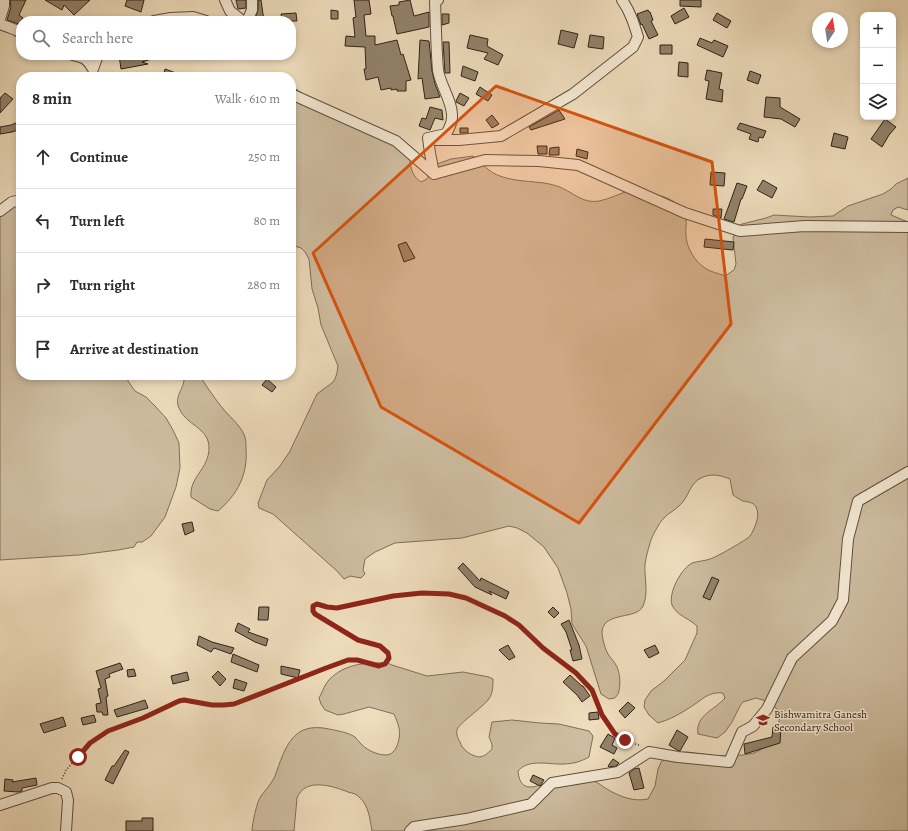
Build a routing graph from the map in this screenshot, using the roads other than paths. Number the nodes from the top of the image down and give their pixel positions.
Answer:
1 (4, 0) edge
2 (225, 0) edge
3 (252, 0) edge
4 (438, 0) edge
5 (622, 0) edge
6 (236, 16) edge
7 (249, 16) edge
8 (0, 19) edge
9 (0, 24) edge
10 (16, 30) edge
11 (87, 60) edge
12 (96, 60) edge
13 (296, 96) edge
14 (428, 138) junction
15 (434, 174) junction
16 (16, 201) edge
17 (0, 211) edge
18 (908, 227) edge
19 (908, 472) edge
20 (0, 805) edge
21 (66, 831) edge
22 (410, 831) edge

1 - 8 street
2 - 6 street
3 - 7 street
4 - 14 street
5 - 14 street
9 - 10 street
11 - 12 street
13 - 15 street
14 - 15 street
15 - 18 street
16 - 17 street
19 - 22 street
20 - 21 street

